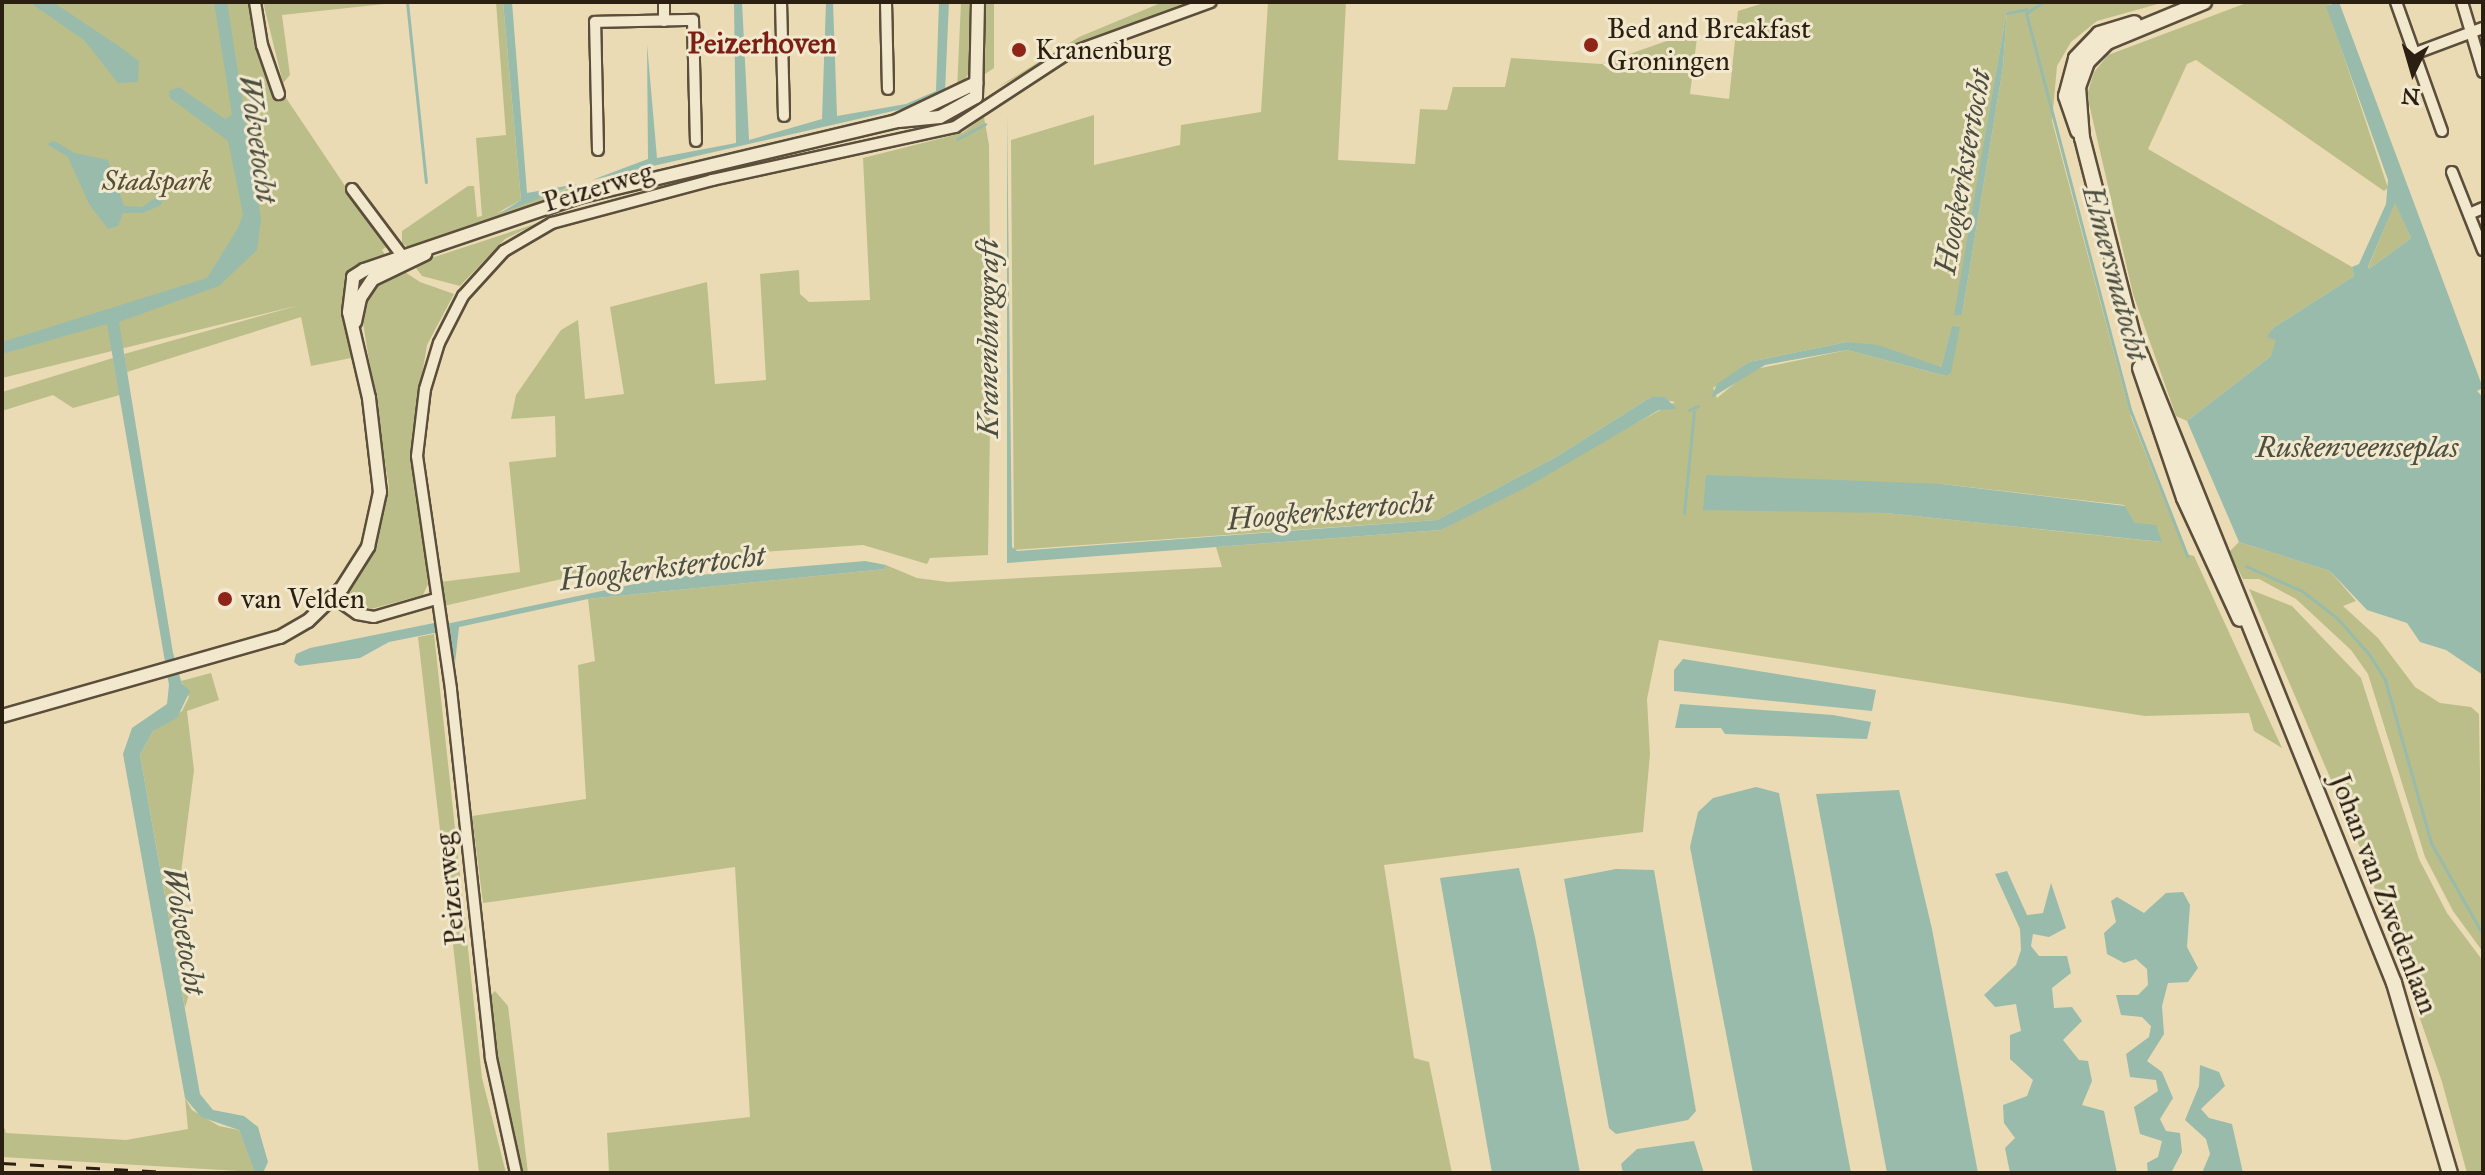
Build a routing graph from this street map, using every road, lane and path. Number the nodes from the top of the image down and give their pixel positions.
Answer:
1 (255, 2) edge
2 (664, 2) edge
3 (781, 2) edge
4 (886, 2) edge
5 (978, 2) edge
6 (1211, 2) edge
7 (2204, 2) edge
8 (2396, 2) edge
9 (2462, 2) edge
10 (664, 21) junction
11 (2483, 28) edge
12 (2471, 33) junction
13 (2416, 53) junction
14 (2483, 72) edge
15 (976, 83) junction
16 (888, 89) dead end
17 (279, 94) dead end
18 (784, 116) dead end
19 (896, 121) junction
20 (2442, 131) dead end
21 (838, 134) junction
22 (696, 141) dead end
23 (598, 150) dead end
24 (842, 150) junction
25 (2452, 172) dead end
26 (352, 189) dead end
27 (2483, 208) edge
28 (2469, 214) junction
29 (2483, 250) edge
30 (405, 259) junction
31 (333, 597) junction
32 (436, 599) junction
33 (2, 716) edge
34 (516, 1173) edge
35 (2450, 1173) edge

1 - 17 street
2 - 10 street
3 - 18 street
4 - 16 street
5 - 15 street
6 - 24 street, Peizerweg
7 - 35 main road, Johan van Zwedenlaan
8 - 13 street
9 - 12 street
10 - 22 street
10 - 23 street
11 - 12 street
12 - 13 street
12 - 14 street
13 - 20 street
15 - 19 street, Peizerweg
15 - 19 street, Peizerweg
19 - 21 street, Peizerweg
21 - 24 street
21 - 30 street, Peizerweg
24 - 32 street, Peizerweg
25 - 28 street
26 - 30 street
27 - 28 street
28 - 29 street
30 - 31 street, Peizerweg
31 - 32 street
31 - 33 street, Peizerweg
32 - 34 street, Peizerweg

